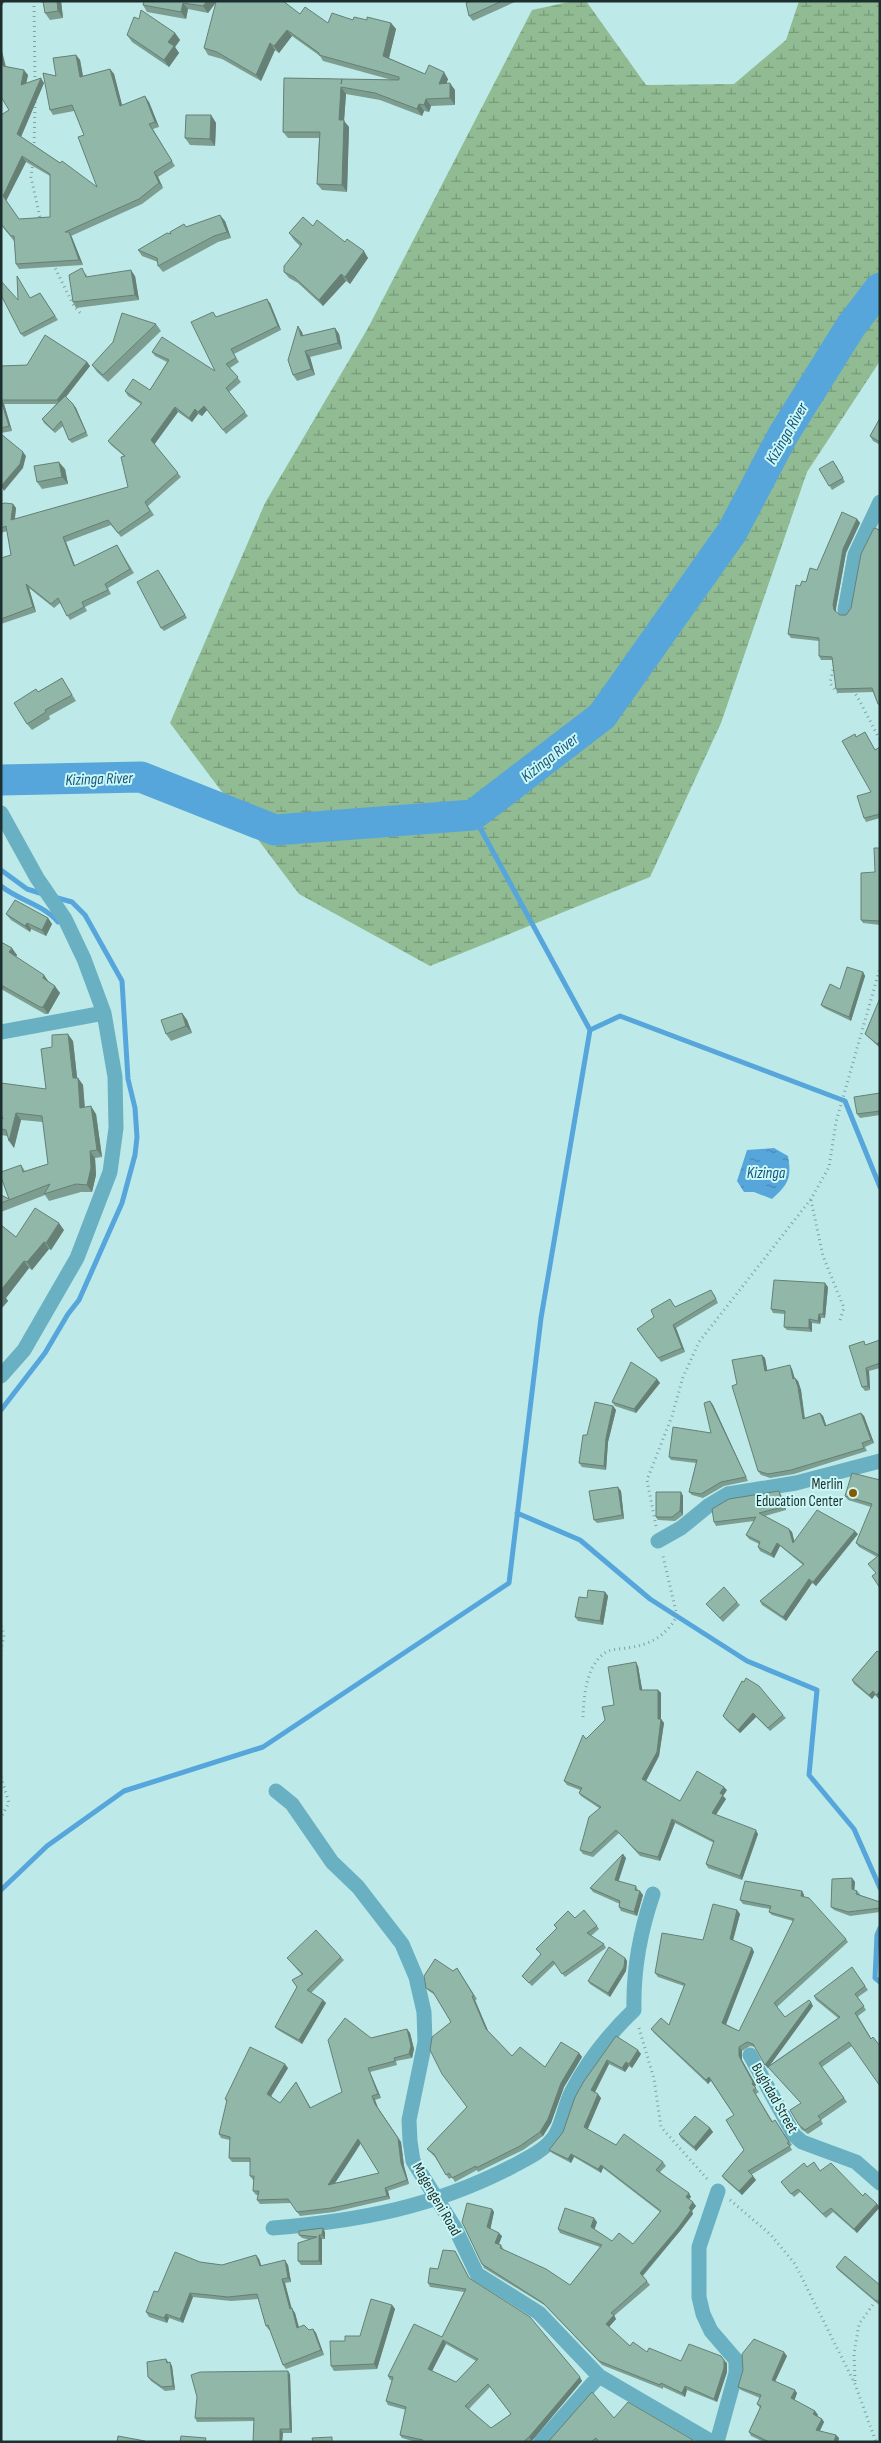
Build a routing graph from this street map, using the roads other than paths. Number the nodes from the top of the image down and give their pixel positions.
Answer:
1 (880, 502) edge
2 (845, 610) dead end
3 (2, 816) edge
4 (104, 1013) junction
5 (1, 1032) edge
6 (1, 1376) edge
7 (880, 1461) edge
8 (658, 1541) road end
9 (276, 1791) dead end
10 (653, 1894) dead end
11 (750, 2055) dead end
12 (880, 2183) edge
13 (718, 2191) road end
14 (437, 2199) junction
15 (273, 2228) dead end
16 (599, 2376) junction
17 (541, 2442) edge
18 (712, 2442) edge
19 (717, 2442) edge

1 - 2 street
3 - 4 street
4 - 5 street
4 - 6 street
7 - 8 street
9 - 14 street, Magengeni Road
10 - 14 street
11 - 12 street, Bughdad Street
13 - 19 street
14 - 15 street
14 - 16 street, Magengeni Road
16 - 17 street
16 - 18 street, Magengeni Road

